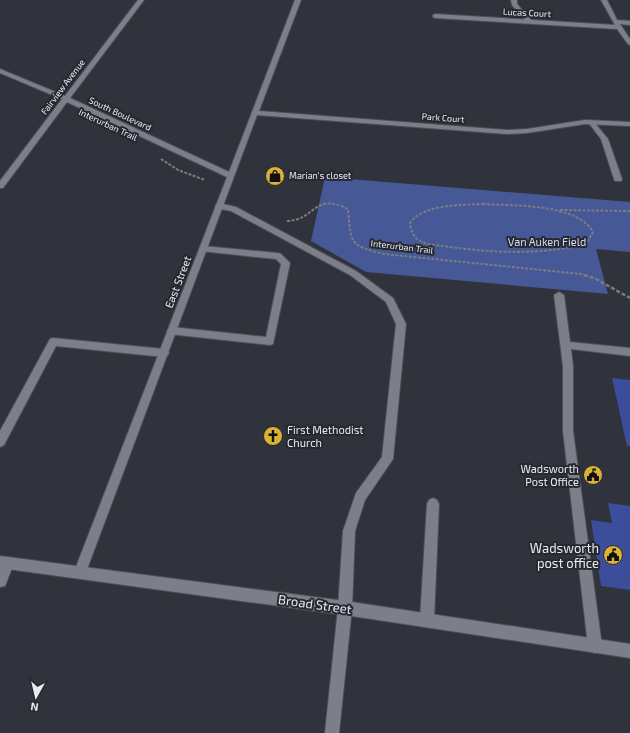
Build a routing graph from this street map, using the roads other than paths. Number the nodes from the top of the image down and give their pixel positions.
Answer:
1 (141, 0) edge
2 (298, 0) edge
3 (514, 0) edge
4 (604, 0) edge
5 (435, 16) dead end
6 (530, 22) junction
7 (630, 23) edge
8 (617, 25) junction
9 (630, 43) edge
10 (0, 71) edge
11 (65, 98) junction
12 (255, 113) junction
13 (592, 122) junction
14 (630, 124) edge
15 (231, 176) junction
16 (618, 179) dead end
17 (0, 186) edge
18 (219, 206) junction
19 (203, 248) junction
20 (559, 295) dead end
21 (172, 332) junction
22 (565, 345) junction
23 (630, 352) edge
24 (164, 353) junction
25 (0, 442) edge
26 (433, 504) dead end
27 (4, 562) edge
28 (80, 572) junction
29 (0, 581) edge
30 (345, 608) junction
31 (427, 620) junction
32 (595, 646) junction
33 (630, 651) edge
34 (332, 733) edge

1 - 11 street, Fairview Avenue
2 - 12 street, East Street
3 - 6 street
4 - 8 street
5 - 6 street, Lucas Court
6 - 8 street, Lucas Court
7 - 8 street, Lucas Court
8 - 9 street
10 - 11 street, South Boulevard
11 - 15 street, South Boulevard
11 - 17 street, Fairview Avenue
12 - 13 street, Park Court
12 - 15 street, East Street
13 - 14 street, Park Court
13 - 16 street
15 - 18 street, East Street
18 - 19 street, East Street
18 - 30 street
19 - 21 street, East Street
19 - 21 street
20 - 22 street
21 - 24 street, East Street
22 - 23 street
22 - 32 street
24 - 25 street
24 - 28 street, East Street
26 - 31 street
27 - 28 street, Broad Street
27 - 29 street
28 - 30 street, Broad Street
30 - 31 street, Broad Street
30 - 34 street
31 - 32 street, Broad Street
32 - 33 street, Broad Street

